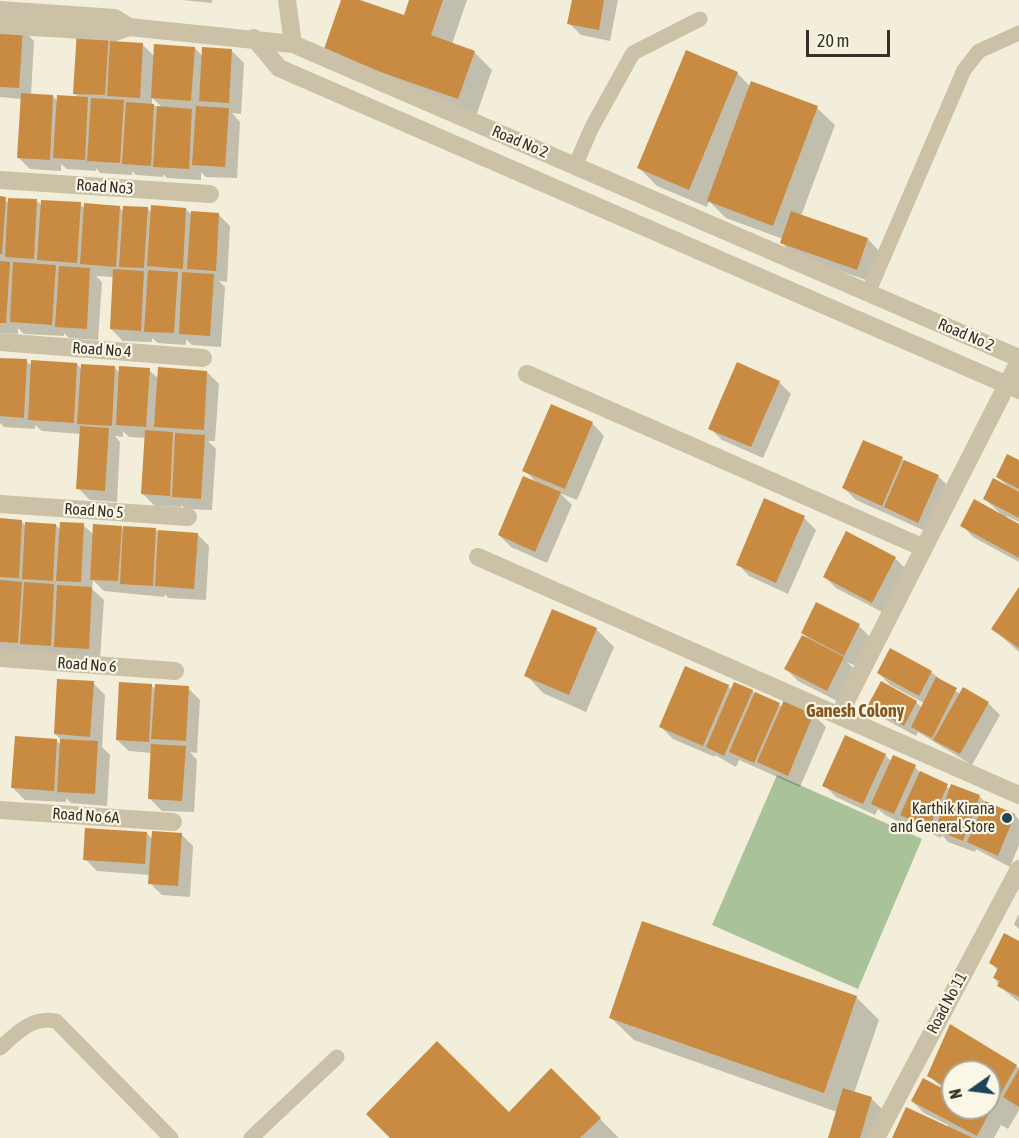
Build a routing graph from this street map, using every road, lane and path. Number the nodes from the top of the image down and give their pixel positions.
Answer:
1 (286, 0) edge
2 (0, 10) edge
3 (700, 19) dead end
4 (0, 25) edge
5 (129, 27) junction
6 (1019, 33) edge
7 (254, 38) junction
8 (293, 44) junction
9 (575, 166) junction
10 (0, 180) edge
11 (210, 194) dead end
12 (868, 293) junction
13 (0, 342) edge
14 (203, 358) dead end
15 (1019, 360) edge
16 (527, 374) dead end
17 (1013, 387) edge
18 (0, 504) edge
19 (188, 518) dead end
20 (924, 548) junction
21 (478, 557) dead end
22 (0, 658) edge
23 (175, 671) dead end
24 (839, 715) junction
25 (1019, 795) edge
26 (0, 810) edge
27 (173, 822) dead end
28 (1019, 869) edge
29 (0, 1048) edge
30 (337, 1057) dead end
31 (171, 1138) edge
32 (251, 1138) edge
33 (876, 1138) edge

1 - 8 street
2 - 5 street, Road No 2
3 - 9 lane
4 - 5 street
5 - 7 street, Road No 2
6 - 12 lane
7 - 8 street, Road No 2
7 - 17 street
8 - 9 street, Road No 2
9 - 12 street, Road No 2
10 - 11 street, Road No3
12 - 15 street, Road No 2
13 - 14 street, Road No 4
15 - 17 street
16 - 20 street
17 - 20 street
18 - 19 street, Road No 5
20 - 24 street
21 - 24 street
22 - 23 street, Road No 6
24 - 25 street
26 - 27 street, Road No 6A
28 - 33 street, Road No 11
29 - 31 lane
30 - 32 lane

